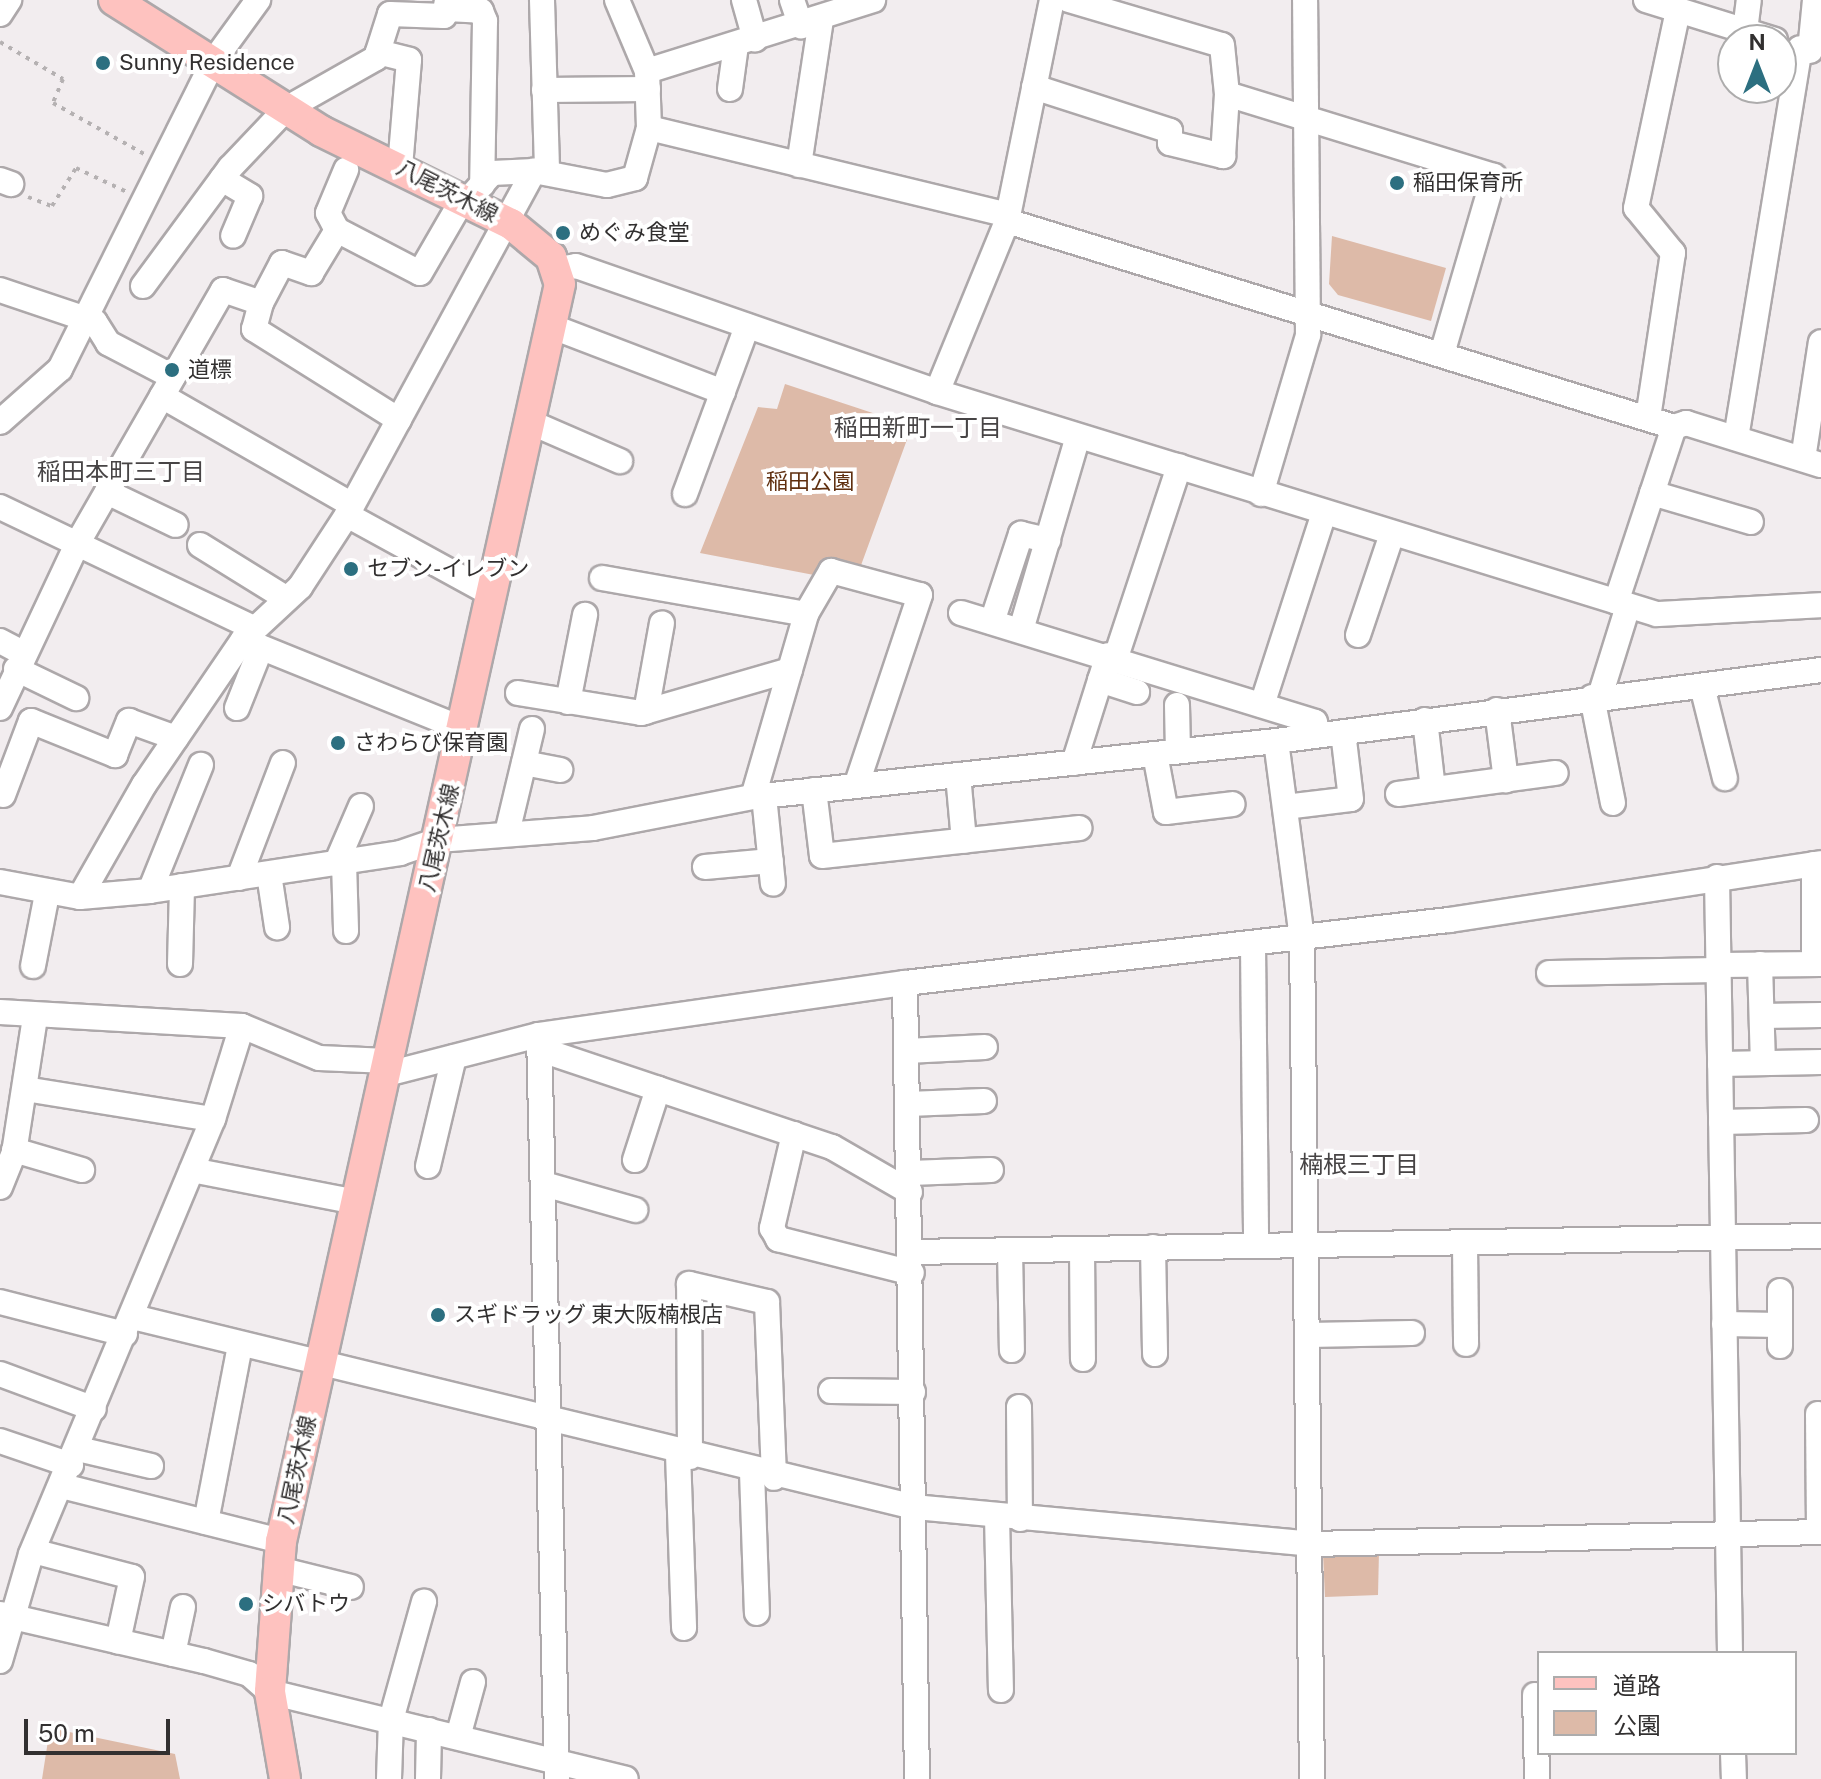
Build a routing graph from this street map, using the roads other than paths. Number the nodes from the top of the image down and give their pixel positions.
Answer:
1 (9, 0) edge
2 (114, 0) edge
3 (258, 0) edge
4 (542, 0) edge
5 (617, 0) edge
6 (744, 0) edge
7 (792, 0) edge
8 (873, 0) edge
9 (1052, 0) edge
10 (1069, 0) edge
11 (1305, 0) edge
12 (1646, 0) edge
13 (1749, 0) edge
14 (1815, 0) edge
15 (447, 4) edge
16 (1678, 10) junction
17 (0, 14) edge
18 (811, 23) junction
19 (1723, 24) edge
20 (1746, 24) edge
21 (746, 42) junction
22 (1803, 48) edge
23 (378, 52) junction
24 (213, 62) junction
25 (647, 80) junction
26 (1034, 87) junction
27 (730, 89) dead end
28 (544, 90) junction
29 (1227, 94) junction
30 (286, 109) junction
31 (1303, 117) junction
32 (649, 128) junction
33 (807, 167) junction
34 (400, 168) junction
35 (346, 170) dead end
36 (540, 172) junction
37 (222, 179) junction
38 (471, 194) junction
39 (1007, 218) junction
40 (511, 224) junction
41 (337, 230) junction
42 (233, 236) dead end
43 (558, 269) junction
44 (143, 286) dead end
45 (1, 293) edge
46 (261, 303) junction
47 (1310, 313) junction
48 (82, 316) junction
49 (747, 326) junction
50 (553, 327) junction
51 (1821, 342) edge
52 (1442, 354) junction
53 (168, 387) junction
54 (723, 392) junction
55 (937, 392) junction
56 (1648, 418) junction
57 (399, 420) junction
58 (0, 422) edge
59 (532, 423) junction
60 (1674, 427) junction
61 (1078, 436) junction
62 (1736, 438) junction
63 (620, 461) dead end
64 (1812, 462) edge
65 (1179, 466) junction
66 (107, 492) junction
67 (1652, 493) junction
68 (685, 494) dead end
69 (1261, 494) junction
70 (0, 507) edge
71 (349, 510) junction
72 (1324, 513) junction
73 (1751, 522) dead end
74 (176, 525) dead end
75 (1392, 534) junction
76 (1048, 540) junction
77 (77, 544) junction
78 (200, 545) dead end
79 (602, 578) dead end
80 (493, 595) junction
81 (287, 599) junction
82 (1622, 604) junction
83 (1821, 605) edge
84 (961, 613) dead end
85 (806, 614) junction
86 (585, 615) dead end
87 (992, 622) junction
88 (662, 623) dead end
89 (1021, 630) junction
90 (1358, 635) dead end
91 (253, 639) junction
92 (0, 641) edge
93 (1112, 656) junction
94 (19, 661) junction
95 (790, 670) junction
96 (1821, 670) edge
97 (1100, 680) junction
98 (1702, 686) junction
99 (1137, 692) dead end
100 (518, 693) dead end
101 (1596, 696) junction
102 (76, 698) dead end
103 (568, 702) junction
104 (1177, 705) dead end
105 (1262, 705) junction
106 (0, 708) edge
107 (237, 708) dead end
108 (1497, 710) junction
109 (646, 712) junction
110 (1425, 720) junction
111 (463, 729) junction
112 (532, 729) dead end
113 (1343, 732) junction
114 (1317, 735) junction
115 (176, 738) junction
116 (1276, 741) junction
117 (1166, 753) junction
118 (283, 763) dead end
119 (524, 763) junction
120 (1074, 763) junction
121 (201, 765) dead end
122 (560, 770) dead end
123 (1556, 773) dead end
124 (958, 775) junction
125 (1725, 778) dead end
126 (1506, 780) junction
127 (856, 786) junction
128 (1433, 789) junction
129 (814, 790) junction
130 (1398, 794) dead end
131 (1, 796) edge
132 (758, 796) junction
133 (1613, 803) dead end
134 (1233, 804) dead end
135 (361, 806) dead end
136 (1285, 807) junction
137 (1079, 828) dead end
138 (507, 833) junction
139 (438, 840) junction
140 (964, 841) junction
141 (340, 863) junction
142 (1818, 863) edge
143 (705, 867) dead end
144 (269, 874) junction
145 (1717, 877) junction
146 (239, 878) junction
147 (0, 882) edge
148 (182, 886) junction
149 (150, 891) junction
150 (47, 894) junction
151 (80, 897) junction
152 (277, 927) dead end
153 (346, 931) dead end
154 (1302, 939) junction
155 (1253, 945) junction
156 (180, 964) dead end
157 (1760, 964) junction
158 (1818, 964) edge
159 (33, 966) dead end
160 (1719, 968) junction
161 (1549, 973) dead end
162 (905, 983) junction
163 (0, 1012) edge
164 (1821, 1015) edge
165 (1762, 1016) junction
166 (35, 1018) junction
167 (242, 1026) junction
168 (539, 1042) junction
169 (985, 1047) dead end
170 (907, 1051) junction
171 (454, 1057) junction
172 (1821, 1062) edge
173 (1763, 1063) junction
174 (1720, 1064) junction
175 (388, 1067) junction
176 (25, 1089) junction
177 (658, 1089) junction
178 (984, 1101) dead end
179 (908, 1104) junction
180 (213, 1119) junction
181 (1806, 1120) dead end
182 (1721, 1122) junction
183 (794, 1134) junction
184 (10, 1138) edge
185 (635, 1160) dead end
186 (428, 1166) dead end
187 (82, 1170) dead end
188 (192, 1170) junction
189 (991, 1170) dead end
190 (910, 1183) junction
191 (544, 1184) junction
192 (0, 1187) edge
193 (357, 1202) junction
194 (635, 1210) dead end
195 (1821, 1236) edge
196 (1723, 1239) junction
197 (1465, 1243) junction
198 (1308, 1245) junction
199 (1256, 1246) junction
200 (1153, 1247) junction
201 (1082, 1249) junction
202 (1010, 1250) junction
203 (912, 1262) junction
204 (1780, 1291) dead end
205 (0, 1302) edge
206 (1724, 1324) junction
207 (129, 1326) junction
208 (1412, 1333) dead end
209 (1308, 1335) junction
210 (1466, 1344) dead end
211 (240, 1346) junction
212 (1012, 1350) dead end
213 (1155, 1354) dead end
214 (1083, 1359) dead end
215 (319, 1367) junction
216 (0, 1374) edge
217 (831, 1391) dead end
218 (913, 1392) junction
219 (1019, 1407) dead end
220 (94, 1409) junction
221 (1818, 1414) dead end
222 (551, 1420) junction
223 (0, 1441) edge
224 (684, 1455) junction
225 (151, 1466) dead end
226 (70, 1467) junction
227 (763, 1475) junction
228 (914, 1507) junction
229 (1009, 1518) junction
230 (206, 1522) junction
231 (1820, 1532) edge
232 (1727, 1534) junction
233 (1312, 1544) junction
234 (33, 1551) junction
235 (279, 1555) junction
236 (351, 1587) dead end
237 (424, 1602) dead end
238 (183, 1607) dead end
239 (757, 1613) dead end
240 (5, 1615) edge
241 (684, 1628) dead end
242 (118, 1641) junction
243 (1730, 1651) edge
244 (173, 1654) junction
245 (0, 1661) edge
246 (473, 1682) dead end
247 (1001, 1690) dead end
248 (270, 1692) junction
249 (1535, 1695) dead end
250 (391, 1720) junction
251 (429, 1730) junction
252 (458, 1737) junction
253 (1733, 1755) edge
254 (556, 1770) edge
255 (285, 1779) edge
256 (389, 1779) edge
257 (428, 1779) edge
258 (626, 1779) edge
259 (917, 1779) edge
260 (1312, 1779) edge
261 (1537, 1779) edge
262 (1734, 1779) edge

1 - 17 street
2 - 24 main road, 八尾茨木線
3 - 24 street
4 - 28 street
5 - 25 street
6 - 21 street
7 - 18 street
8 - 18 street
9 - 26 street
10 - 29 street
11 - 31 street
12 - 16 street
13 - 20 street
14 - 22 street
15 - 23 street
15 - 38 street
16 - 19 street
16 - 56 street
18 - 21 street
18 - 33 street
21 - 25 street
21 - 27 street
22 - 62 street
23 - 30 street
23 - 34 street
24 - 30 main road, 八尾茨木線
24 - 48 street
25 - 28 street
25 - 32 street
26 - 29 street
26 - 39 street
28 - 36 street
29 - 31 street
30 - 34 main road, 八尾茨木線
30 - 37 street
31 - 47 street
31 - 52 street
32 - 33 street
32 - 36 street
33 - 39 street
34 - 38 main road, 八尾茨木線
35 - 41 street
36 - 38 street
36 - 40 street
37 - 42 street
37 - 44 street
38 - 40 main road, 八尾茨木線
38 - 41 street
39 - 47 street
39 - 55 street
40 - 43 main road, 八尾茨木線
40 - 57 street
41 - 46 street
43 - 49 street
43 - 50 main road, 八尾茨木線
45 - 48 street
46 - 53 street
46 - 57 street
47 - 52 street
47 - 69 street
48 - 53 street
48 - 58 street
49 - 54 street
49 - 55 street
50 - 54 street
50 - 59 main road, 八尾茨木線
51 - 64 street
52 - 56 street
53 - 66 street
53 - 71 street
54 - 68 street
55 - 61 street
56 - 60 street
57 - 71 street
59 - 63 street
59 - 80 main road, 八尾茨木線
60 - 62 street
60 - 67 street
61 - 65 street
61 - 76 street
62 - 64 street
65 - 69 street
65 - 93 street
66 - 74 street
66 - 77 street
67 - 73 street
67 - 82 street
69 - 72 street
70 - 77 street
71 - 80 street
71 - 81 street
72 - 75 street
72 - 105 street
75 - 82 street
75 - 90 street
76 - 87 street
76 - 89 street
77 - 91 street
77 - 94 street
78 - 81 street
79 - 85 street
80 - 111 main road, 八尾茨木線
81 - 91 street
82 - 83 street
82 - 101 street
84 - 87 street
85 - 95 street
85 - 127 street
86 - 103 street
87 - 89 street
88 - 109 street
89 - 93 street
91 - 107 street
91 - 111 street
91 - 115 street
92 - 94 street
93 - 97 street
93 - 105 street
94 - 102 street
94 - 106 street
95 - 109 street
95 - 132 street
96 - 98 street
97 - 99 street
97 - 120 street
98 - 101 street
98 - 125 street
100 - 103 street
101 - 108 street
101 - 133 street
103 - 109 street
104 - 117 street
105 - 114 street
108 - 110 street
108 - 126 street
110 - 113 street
110 - 128 street
111 - 139 main road, 八尾茨木線
112 - 119 street
113 - 114 street
113 - 136 street
114 - 116 street
115 - 131 street
115 - 151 street
116 - 117 street
116 - 136 street
117 - 120 street
117 - 134 street
118 - 146 street
119 - 122 street
119 - 138 street
120 - 124 street
121 - 149 street
123 - 126 street
124 - 127 street
124 - 140 street
126 - 128 street
127 - 129 street
128 - 130 street
129 - 132 street
129 - 140 street
132 - 138 street
132 - 143 street
135 - 141 street
136 - 154 street
137 - 140 street
138 - 139 street
139 - 141 street
139 - 175 main road, 八尾茨木線
141 - 144 street
141 - 153 street
142 - 145 street
142 - 158 street
144 - 146 street
144 - 152 street
145 - 154 street
145 - 160 street
146 - 148 street
147 - 150 street
148 - 149 street
148 - 156 street
149 - 151 street
150 - 151 street
150 - 159 street
154 - 155 street
154 - 198 street
155 - 162 street
155 - 199 street
157 - 158 street
157 - 160 street
157 - 165 street
160 - 161 street
160 - 174 street
162 - 168 street
162 - 170 street
163 - 166 street
164 - 165 street
165 - 173 street
166 - 167 street
166 - 176 street
167 - 175 street
167 - 180 street
168 - 171 street
168 - 177 street
168 - 191 street
169 - 170 street
170 - 179 street
171 - 175 street
171 - 186 street
172 - 173 street
173 - 174 street
174 - 182 street
175 - 193 main road, 八尾茨木線
176 - 180 street
176 - 184 street
177 - 183 street
177 - 185 street
178 - 179 street
179 - 190 street
180 - 188 street
181 - 182 street
182 - 196 street
183 - 190 street
183 - 203 street
184 - 187 street
184 - 192 street
188 - 193 street
188 - 207 street
189 - 190 street
190 - 203 street
191 - 194 street
191 - 222 street
193 - 215 main road, 八尾茨木線
195 - 196 street
196 - 197 street
196 - 206 street
197 - 198 street
197 - 210 street
198 - 199 street
198 - 209 street
199 - 200 street
200 - 201 street
200 - 213 street
201 - 202 street
201 - 214 street
202 - 203 street
202 - 212 street
203 - 218 street
204 - 206 street
205 - 207 street
206 - 232 street
207 - 211 street
207 - 220 street
208 - 209 street
209 - 233 street
211 - 215 street
211 - 230 street
215 - 222 street
215 - 235 main road, 八尾茨木線
216 - 220 street
217 - 218 street
218 - 228 street
219 - 229 street
220 - 226 street
221 - 231 street
222 - 224 street
222 - 254 street
223 - 226 street
224 - 227 street
224 - 227 street
224 - 241 street
225 - 226 street
226 - 230 street
226 - 234 street
227 - 228 street
227 - 239 street
228 - 229 street
228 - 259 street
229 - 233 street
229 - 247 street
230 - 235 street
231 - 232 street
232 - 233 street
232 - 243 street
233 - 260 street
234 - 240 street
234 - 242 street
235 - 236 street
235 - 248 main road, 八尾茨木線
237 - 250 street
238 - 244 street
240 - 242 street
240 - 245 street
242 - 244 street
244 - 248 street
246 - 252 street
248 - 250 street
248 - 255 main road, 八尾茨木線
249 - 261 street
250 - 251 street
250 - 256 street
251 - 252 street
251 - 257 street
252 - 254 street
253 - 262 street
254 - 258 street

